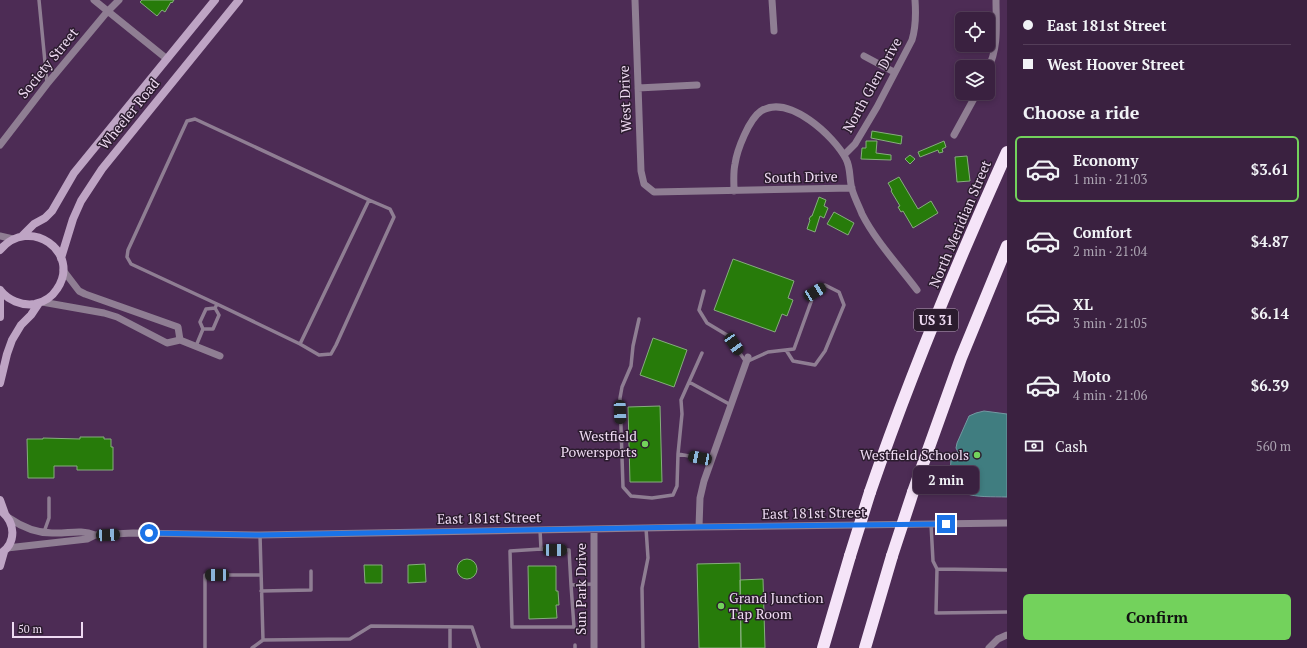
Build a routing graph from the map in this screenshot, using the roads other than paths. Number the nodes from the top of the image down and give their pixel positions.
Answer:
1 (39, 0) edge
2 (94, 0) edge
3 (119, 0) edge
4 (215, 0) edge
5 (239, 0) edge
6 (635, 0) edge
7 (772, 0) edge
8 (915, 0) edge
9 (996, 0) edge
10 (107, 12) junction
11 (774, 31) dead end
12 (864, 56) dead end
13 (166, 59) junction
14 (992, 60) edge
15 (894, 72) junction
16 (47, 84) junction
17 (697, 85) dead end
18 (638, 88) junction
19 (973, 100) edge
20 (954, 135) dead end
21 (0, 144) edge
22 (1007, 152) edge
23 (844, 155) junction
24 (852, 188) junction
25 (734, 191) junction
26 (654, 192) joint
27 (369, 200) junction
28 (0, 236) edge
29 (22, 236) junction
30 (13, 239) junction
31 (1007, 246) edge
32 (0, 250) edge
33 (61, 258) junction
34 (63, 270) junction
35 (0, 290) edge
36 (917, 290) dead end
37 (704, 292) dead end
38 (40, 302) junction
39 (216, 306) junction
40 (0, 317) edge
41 (639, 319) dead end
42 (203, 329) junction
43 (180, 340) junction
44 (300, 344) junction
45 (196, 346) junction
46 (786, 350) junction
47 (702, 353) dead end
48 (220, 356) dead end
49 (747, 360) junction
50 (689, 382) junction
51 (0, 383) edge
52 (731, 405) junction
53 (678, 454) junction
54 (711, 460) junction
55 (49, 498) dead end
56 (0, 500) edge
57 (4, 514) edge
58 (1007, 523) edge
59 (931, 524) junction
60 (698, 527) junction
61 (646, 528) junction
62 (594, 529) junction
63 (540, 530) junction
64 (44, 532) junction
65 (95, 535) junction
66 (260, 535) junction
67 (541, 550) junction
68 (4, 551) edge
69 (0, 566) edge
70 (937, 569) junction
71 (1007, 570) edge
72 (311, 572) dead end
73 (261, 575) junction
74 (594, 584) junction
75 (571, 585) junction
76 (261, 591) junction
77 (1007, 612) edge
78 (450, 627) junction
79 (1007, 635) edge
80 (263, 640) junction
81 (205, 648) edge
82 (252, 648) edge
83 (450, 648) edge
84 (479, 648) edge
85 (594, 648) edge
86 (643, 648) edge
87 (823, 648) edge
88 (865, 648) edge
89 (989, 648) edge

1 - 16 lane
2 - 10 street
3 - 10 street, Society Street
4 - 13 street, Wheeler Road
5 - 33 street, Wheeler Road
6 - 18 street, West Drive
7 - 11 street
8 - 15 street, North Glen Drive
9 - 14 street
10 - 13 street
10 - 16 street, Society Street
12 - 15 street
13 - 29 street, Wheeler Road
15 - 23 street, North Glen Drive
16 - 21 street, Society Street
17 - 18 street
18 - 26 street, West Drive
19 - 20 street
22 - 87 highway, North Meridian Street / US 31, bridge
23 - 24 street
23 - 25 street
24 - 25 street, South Drive
24 - 36 street, South Drive
25 - 26 street, South Drive
27 - 39 lane
27 - 44 lane
27 - 44 lane
28 - 30 street
29 - 30 street
29 - 33 street
30 - 32 street
31 - 88 highway, US 31, bridge
33 - 34 street
34 - 38 street
34 - 43 street
35 - 38 street
35 - 40 street
37 - 49 lane
38 - 43 street
38 - 51 street
39 - 42 lane
39 - 42 lane
39 - 44 lane
41 - 53 lane
42 - 45 lane
43 - 45 street
45 - 48 street
46 - 46 lane
46 - 49 lane
47 - 50 lane
49 - 52 street
50 - 52 lane
50 - 53 lane
52 - 54 street
53 - 54 lane
54 - 60 street
55 - 64 lane
56 - 57 street
57 - 64 street, East 181st Street
57 - 68 street
58 - 59 street, East 181st Street
59 - 60 street, East 181st Street
59 - 70 lane
60 - 61 street, East 181st Street
61 - 62 street, East 181st Street
61 - 86 lane
62 - 63 street, East 181st Street
62 - 74 street, Sun Park Drive
63 - 66 street, East 181st Street
63 - 67 lane
64 - 65 street, East 181st Street
65 - 66 street, East 181st Street
65 - 68 street, East 181st Street
66 - 73 lane
67 - 75 lane
67 - 75 lane
68 - 69 street
70 - 71 lane
70 - 77 lane
72 - 76 lane
73 - 76 lane
73 - 81 lane
74 - 75 lane
74 - 85 street, Sun Park Drive
76 - 80 lane
78 - 80 lane
78 - 83 lane
78 - 84 lane
79 - 89 street
80 - 82 lane

